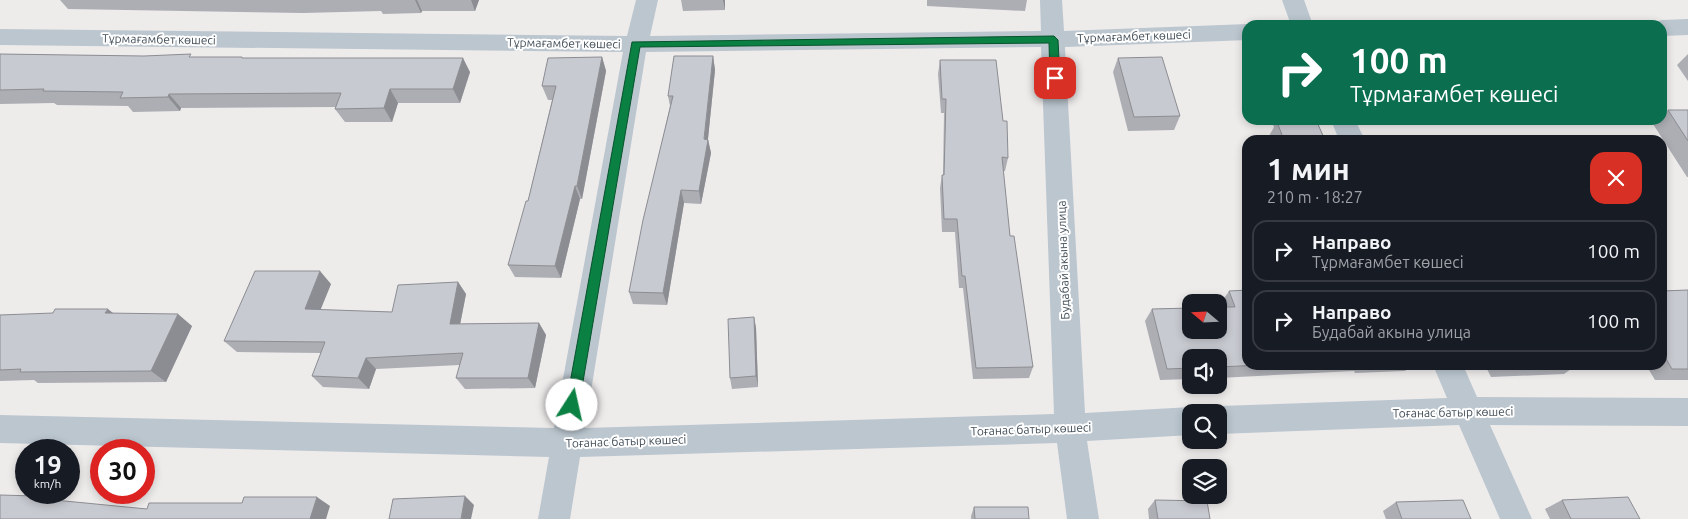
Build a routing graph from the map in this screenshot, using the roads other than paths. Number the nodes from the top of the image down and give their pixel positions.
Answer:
1 (646, 0) edge
2 (1051, 0) edge
3 (1293, 0) edge
4 (1300, 20) edge
5 (1688, 27) edge
6 (1667, 28) edge
7 (1242, 32) edge
8 (0, 37) edge
9 (1054, 40) junction
10 (636, 44) junction
11 (1450, 370) edge
12 (1468, 411) junction
13 (1688, 412) edge
14 (1227, 420) edge
15 (1182, 422) edge
16 (1070, 428) junction
17 (0, 429) edge
18 (566, 443) junction
19 (554, 519) edge
20 (1083, 519) edge
21 (1516, 519) edge

1 - 10 street
2 - 9 street, Будабай акына улица
3 - 4 street
5 - 6 street
7 - 9 street, Тұрмағамбет көшесі
8 - 10 street, Тұрмағамбет көшесі
9 - 10 street, Тұрмағамбет көшесі
9 - 16 street, Будабай акына улица
10 - 18 street
11 - 12 street
12 - 13 street, Тоғанас батыр көшесі
12 - 14 street, Тоғанас батыр көшесі
12 - 21 street
15 - 16 street, Тоғанас батыр көшесі
16 - 18 street, Тоғанас батыр көшесі
16 - 20 street, Будабай акына улица
17 - 18 street, Тоғанас батыр көшесі
18 - 19 street

